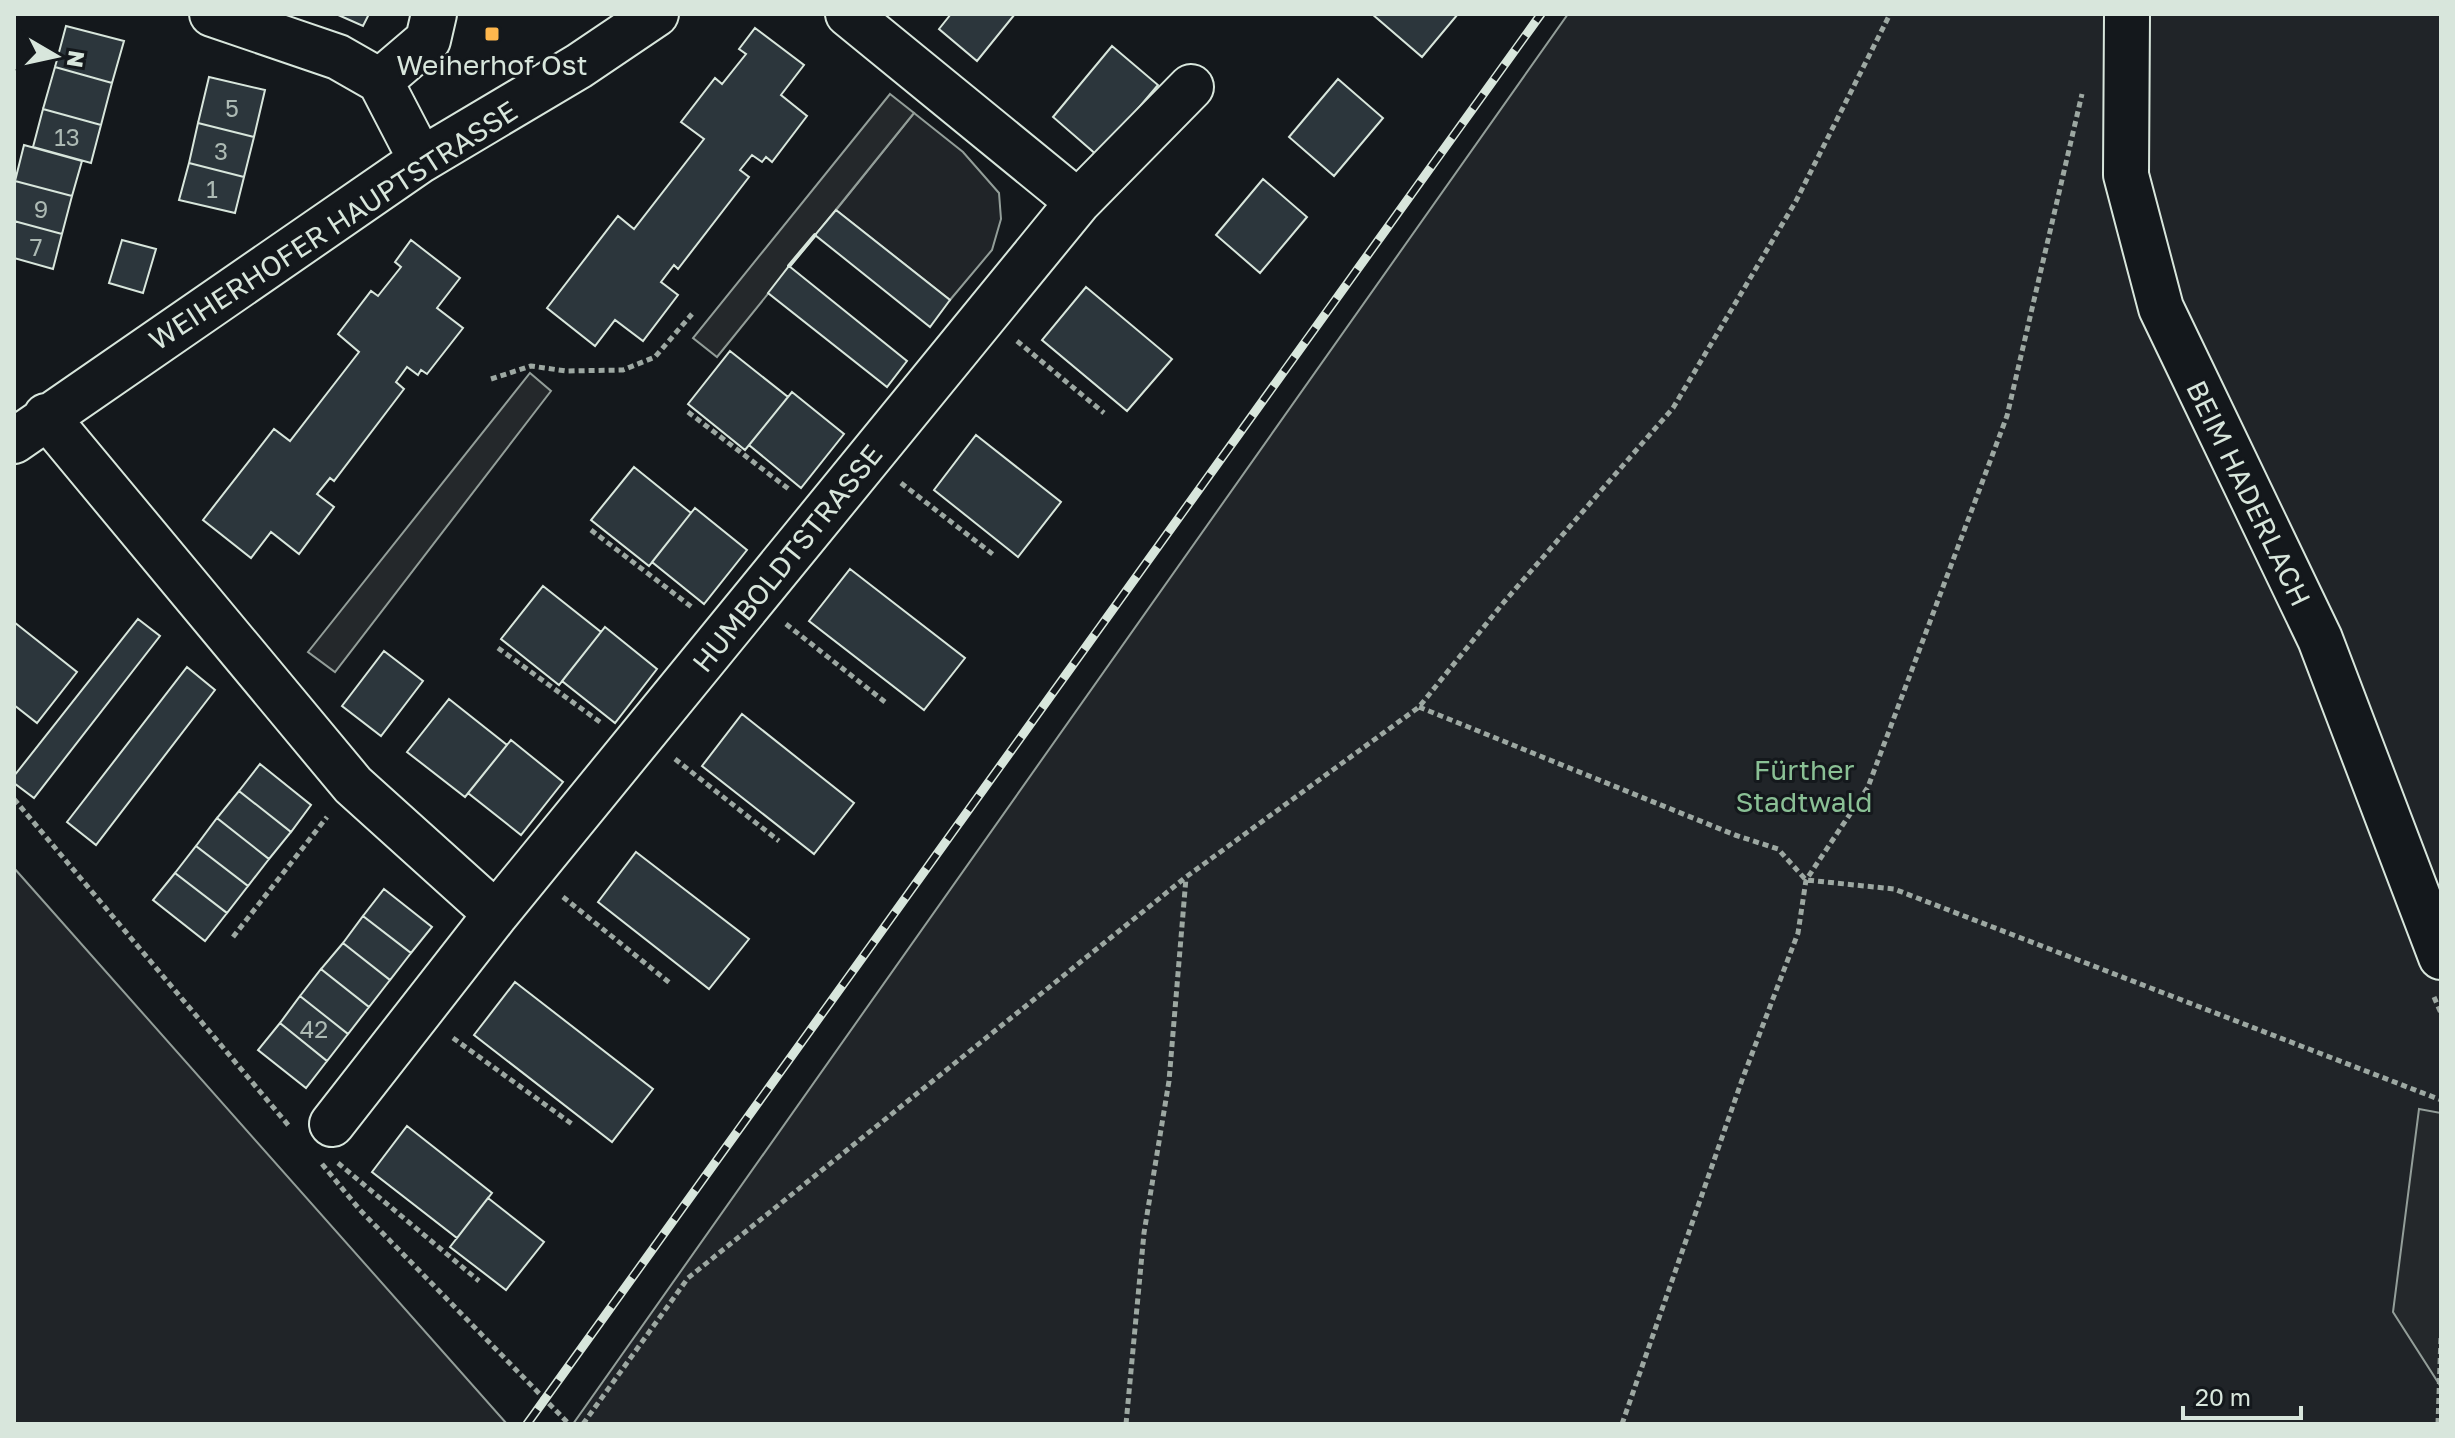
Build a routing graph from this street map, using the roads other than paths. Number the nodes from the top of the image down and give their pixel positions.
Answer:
1 (212, 14) edge
2 (434, 14) edge
3 (656, 14) edge
4 (848, 14) edge
5 (2127, 14) edge
6 (380, 81) junction
7 (1191, 87) dead end
8 (421, 160) junction
9 (1078, 202) junction
10 (30, 428) edge
11 (496, 914) junction
12 (2441, 957) edge
13 (318, 1141) road end

1 - 6 street
2 - 6 street
3 - 8 street, WEIHERHOFER HAUPTSTRASSE
4 - 9 street
5 - 12 street, BEIM HADERLACH
6 - 8 street
7 - 9 street, HUMBOLDTSTRASSE
8 - 10 street, WEIHERHOFER HAUPTSTRASSE
9 - 11 street, HUMBOLDTSTRASSE
10 - 11 street
11 - 13 street, HUMBOLDTSTRASSE

